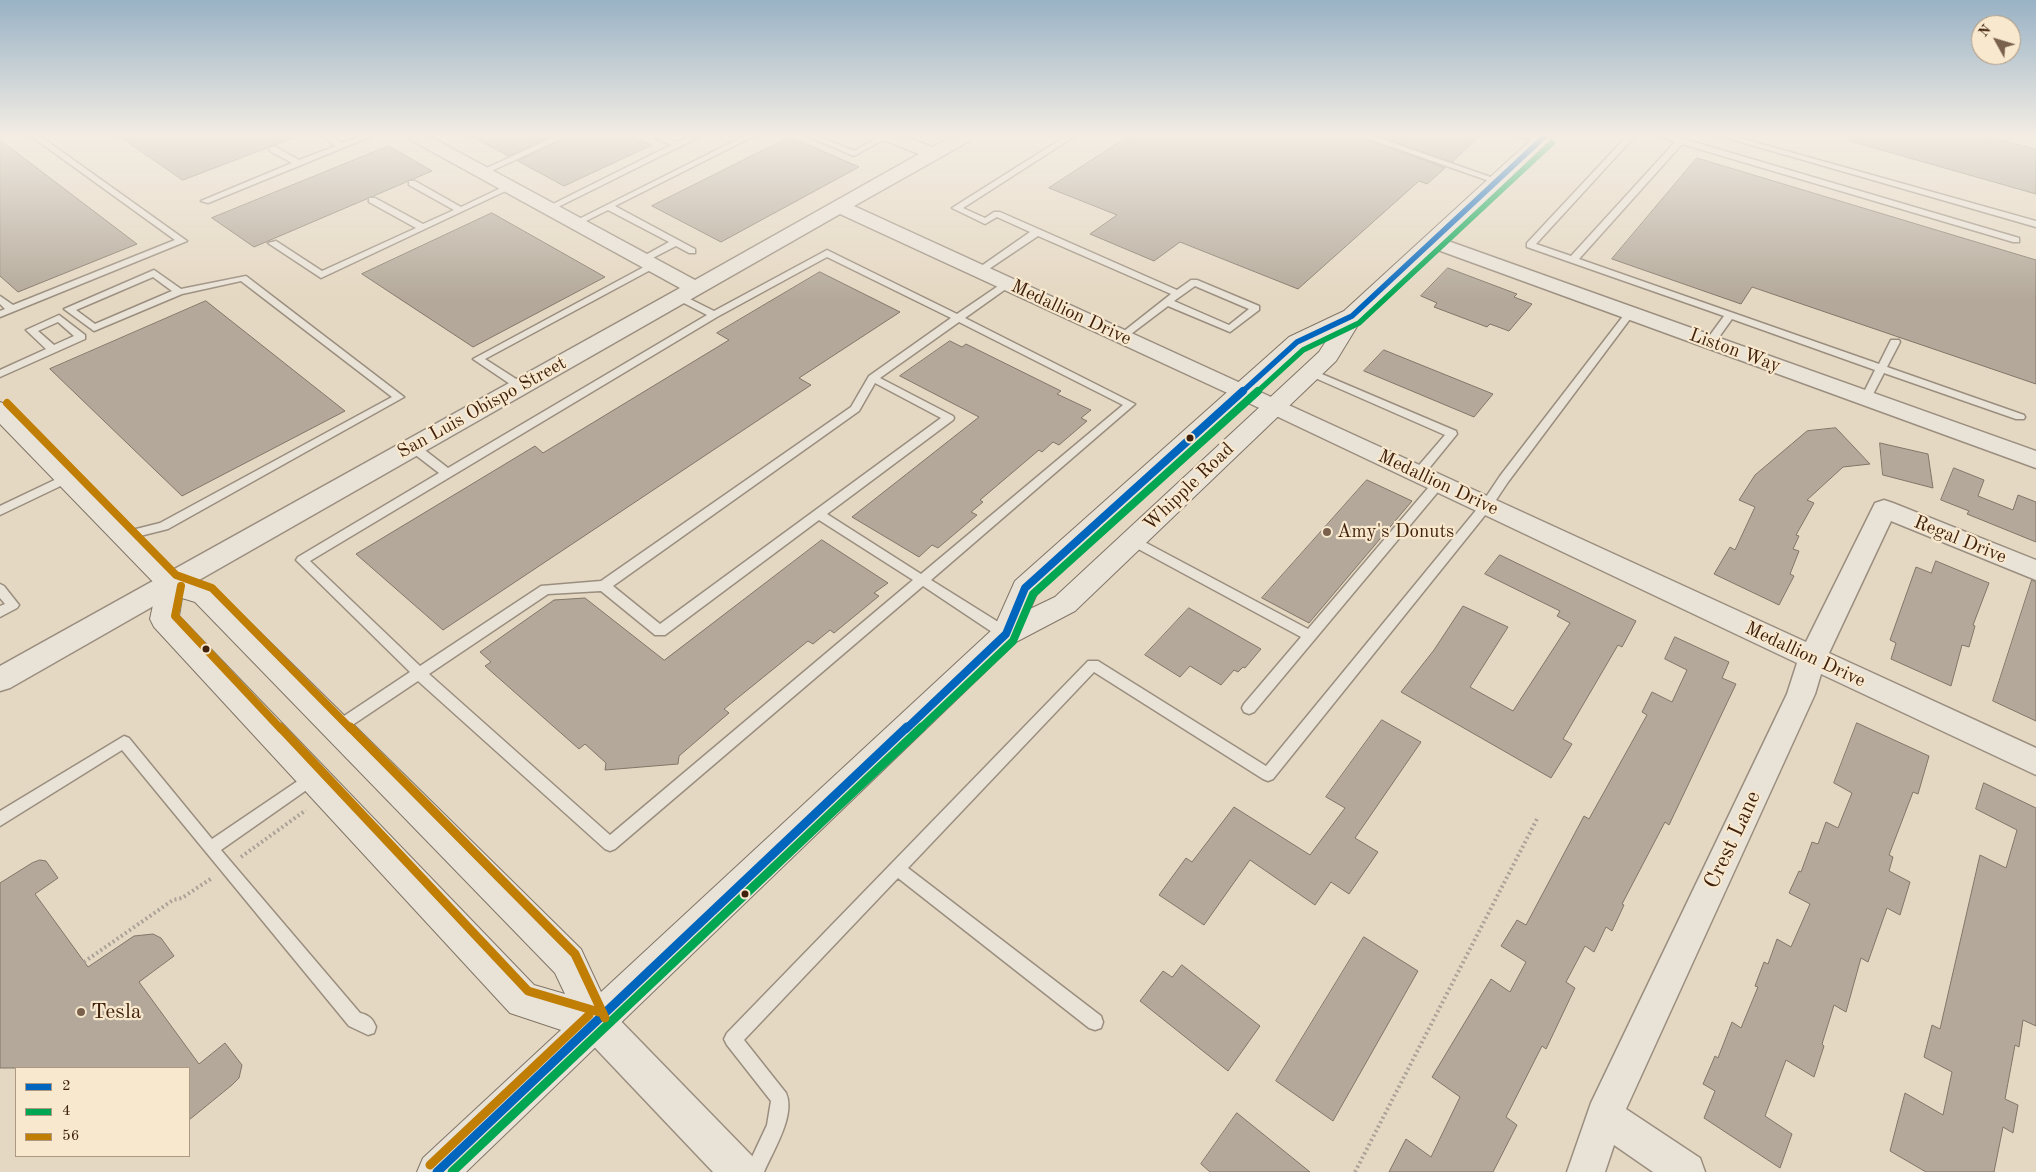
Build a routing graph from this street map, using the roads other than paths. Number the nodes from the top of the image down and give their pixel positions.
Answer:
1 (112, 191) edge
2 (229, 191) edge
3 (426, 191) edge
4 (502, 191) edge
5 (517, 191) edge
6 (584, 191) edge
7 (639, 191) edge
8 (869, 191) edge
9 (984, 191) edge
10 (1487, 191) edge
11 (1580, 191) edge
12 (1636, 191) edge
13 (1849, 191) edge
14 (1918, 191) edge
15 (205, 200) dead end
16 (372, 200) dead end
17 (608, 206) junction
18 (840, 207) junction
19 (549, 208) junction
20 (460, 210) junction
21 (575, 222) junction
22 (2036, 224) edge
23 (423, 228) junction
24 (1037, 232) junction
25 (2016, 240) dead end
26 (676, 242) junction
27 (1434, 242) junction
28 (273, 243) dead end
29 (692, 251) dead end
30 (1573, 260) junction
31 (648, 262) junction
32 (980, 271) junction
33 (1007, 284) junction
34 (179, 292) junction
35 (687, 292) junction
36 (1178, 294) junction
37 (0, 299) edge
38 (1168, 302) junction
39 (12, 310) junction
40 (1630, 313) junction
41 (0, 314) edge
42 (714, 315) junction
43 (1730, 315) junction
44 (1352, 316) junction
45 (958, 318) junction
46 (1123, 337) junction
47 (1710, 342) junction
48 (1894, 342) dead end
49 (52, 349) dead end
50 (1881, 368) junction
51 (1310, 372) junction
52 (0, 374) edge
53 (872, 378) junction
54 (520, 386) junction
55 (1242, 391) junction
56 (1866, 398) junction
57 (1274, 406) junction
58 (0, 410) edge
59 (2020, 417) dead end
60 (413, 447) junction
61 (2036, 460) edge
62 (447, 473) junction
63 (67, 478) junction
64 (1428, 479) junction
65 (1486, 506) junction
66 (1884, 509) joint
67 (0, 511) edge
68 (818, 514) junction
69 (124, 536) junction
70 (1133, 541) junction
71 (2036, 570) edge
72 (922, 580) junction
73 (171, 584) junction
74 (604, 586) junction
75 (0, 589) edge
76 (0, 612) edge
77 (1006, 634) junction
78 (1310, 636) junction
79 (1812, 659) junction
80 (419, 673) junction
81 (0, 680) edge
82 (1249, 708) dead end
83 (337, 728) junction
84 (2036, 762) edge
85 (313, 778) junction
86 (0, 819) edge
87 (212, 848) junction
88 (897, 868) junction
89 (596, 1022) junction
90 (1095, 1022) dead end
91 (368, 1027) dead end
92 (1604, 1116) junction
93 (437, 1172) edge
94 (740, 1172) edge
95 (754, 1172) edge
96 (1586, 1172) edge
97 (1686, 1172) edge

1 - 39 lane
2 - 15 lane
3 - 20 lane
4 - 20 lane
5 - 19 street
6 - 19 lane
7 - 17 lane
8 - 18 street, San Luis Obispo Street
9 - 24 lane
10 - 27 main road, Whipple Road
11 - 30 lane
12 - 30 lane
13 - 25 lane
14 - 22 lane
16 - 23 lane
17 - 21 lane
17 - 26 lane
18 - 32 street, Medallion Drive
18 - 35 street, San Luis Obispo Street
19 - 21 street
20 - 23 lane
21 - 31 street
23 - 28 lane
24 - 32 lane
24 - 36 lane
26 - 29 lane
26 - 31 lane
27 - 40 street, Liston Way
27 - 44 main road, Whipple Road
30 - 43 lane
31 - 35 street
31 - 54 lane
32 - 33 street, Medallion Drive
33 - 45 lane
33 - 46 street, Medallion Drive
34 - 34 lane
34 - 69 lane
35 - 42 lane
35 - 54 street, San Luis Obispo Street
36 - 38 lane
36 - 38 lane
37 - 39 lane
38 - 46 lane
39 - 41 lane
40 - 47 street, Liston Way
40 - 65 lane
42 - 45 lane
42 - 62 lane
43 - 47 lane
43 - 50 lane
44 - 51 main road, Whipple Road
44 - 55 main road, Whipple Road
45 - 53 lane
45 - 72 lane
46 - 55 street, Medallion Drive
47 - 56 street, Liston Way
48 - 50 lane
49 - 52 lane
50 - 56 lane
50 - 59 lane
51 - 57 main road, Whipple Road
51 - 64 lane
53 - 68 lane
53 - 74 lane
54 - 60 street, San Luis Obispo Street
55 - 57 street, Medallion Drive
55 - 77 main road, Whipple Road
56 - 61 street, Liston Way
57 - 64 street, Medallion Drive
57 - 70 main road, Whipple Road
58 - 63 main road
60 - 62 lane
60 - 73 street, San Luis Obispo Street
62 - 80 lane
63 - 67 lane
63 - 69 main road
64 - 65 street, Medallion Drive
64 - 78 lane
65 - 79 street, Medallion Drive
65 - 88 lane
66 - 71 street, Regal Drive
66 - 79 street, Crest Lane
68 - 72 lane
68 - 74 lane
69 - 73 main road
70 - 77 main road, Whipple Road
70 - 78 lane
72 - 77 lane
72 - 80 lane
73 - 81 street, San Luis Obispo Street
73 - 83 main road
73 - 85 main road
74 - 80 lane
75 - 76 lane
77 - 89 main road, Whipple Road
78 - 82 lane
79 - 84 street, Medallion Drive
79 - 92 street, Crest Lane
80 - 83 lane
83 - 89 main road
85 - 87 lane
85 - 89 main road
86 - 87 lane
87 - 91 lane
88 - 90 lane
88 - 95 lane
89 - 93 main road, Whipple Road
89 - 94 street
92 - 96 street, Crest Lane
92 - 97 street

